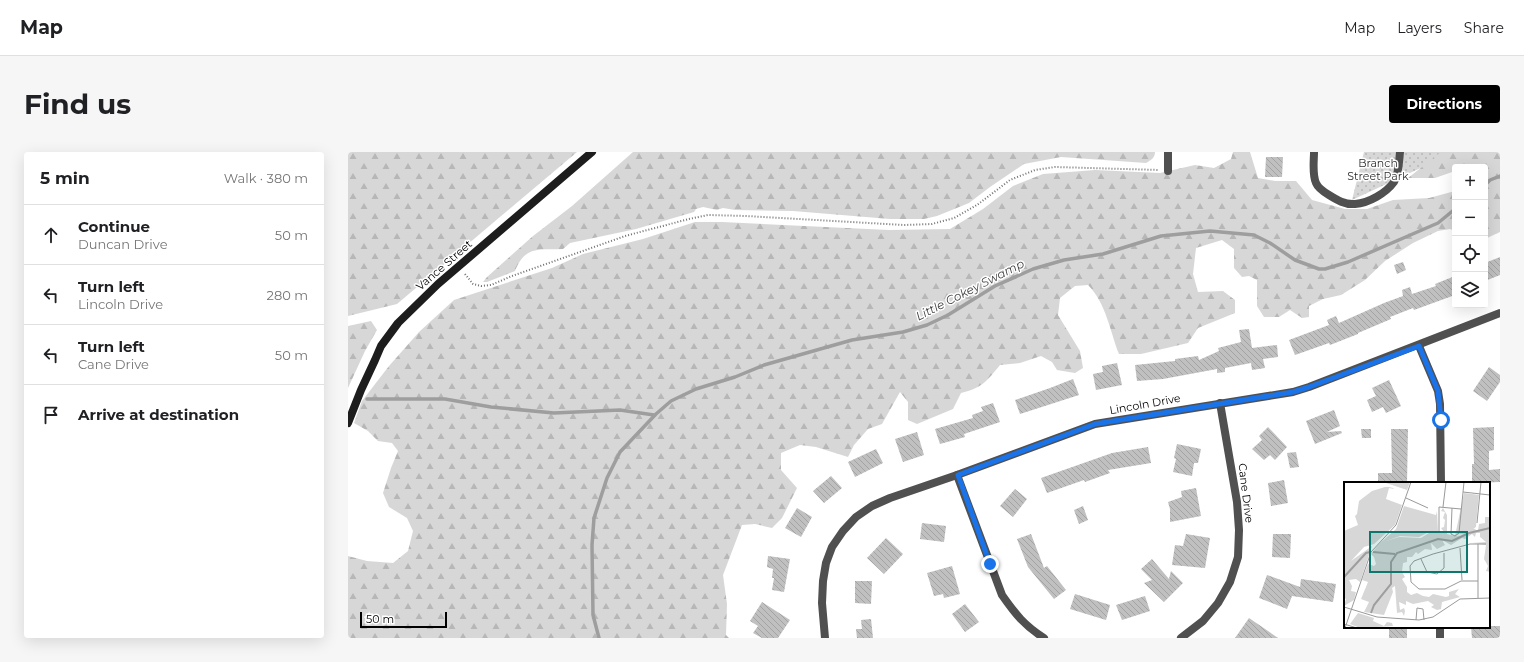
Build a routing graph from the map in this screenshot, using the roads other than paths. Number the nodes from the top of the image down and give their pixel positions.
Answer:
1 (592, 152) edge
2 (1168, 152) edge
3 (1314, 152) edge
4 (1400, 152) edge
5 (1168, 171) road end
6 (1500, 313) edge
7 (1419, 346) junction
8 (1220, 403) junction
9 (348, 423) edge
10 (958, 475) junction
11 (1441, 482) edge
12 (825, 638) edge
13 (1044, 638) edge
14 (1181, 638) edge

1 - 9 street, Vance Street
2 - 5 street
3 - 4 street
6 - 7 street, Lincoln Drive
7 - 8 street, Lincoln Drive
7 - 11 street
8 - 10 street, Lincoln Drive
8 - 14 street, Cane Drive
10 - 12 street, Lincoln Drive
10 - 13 street

